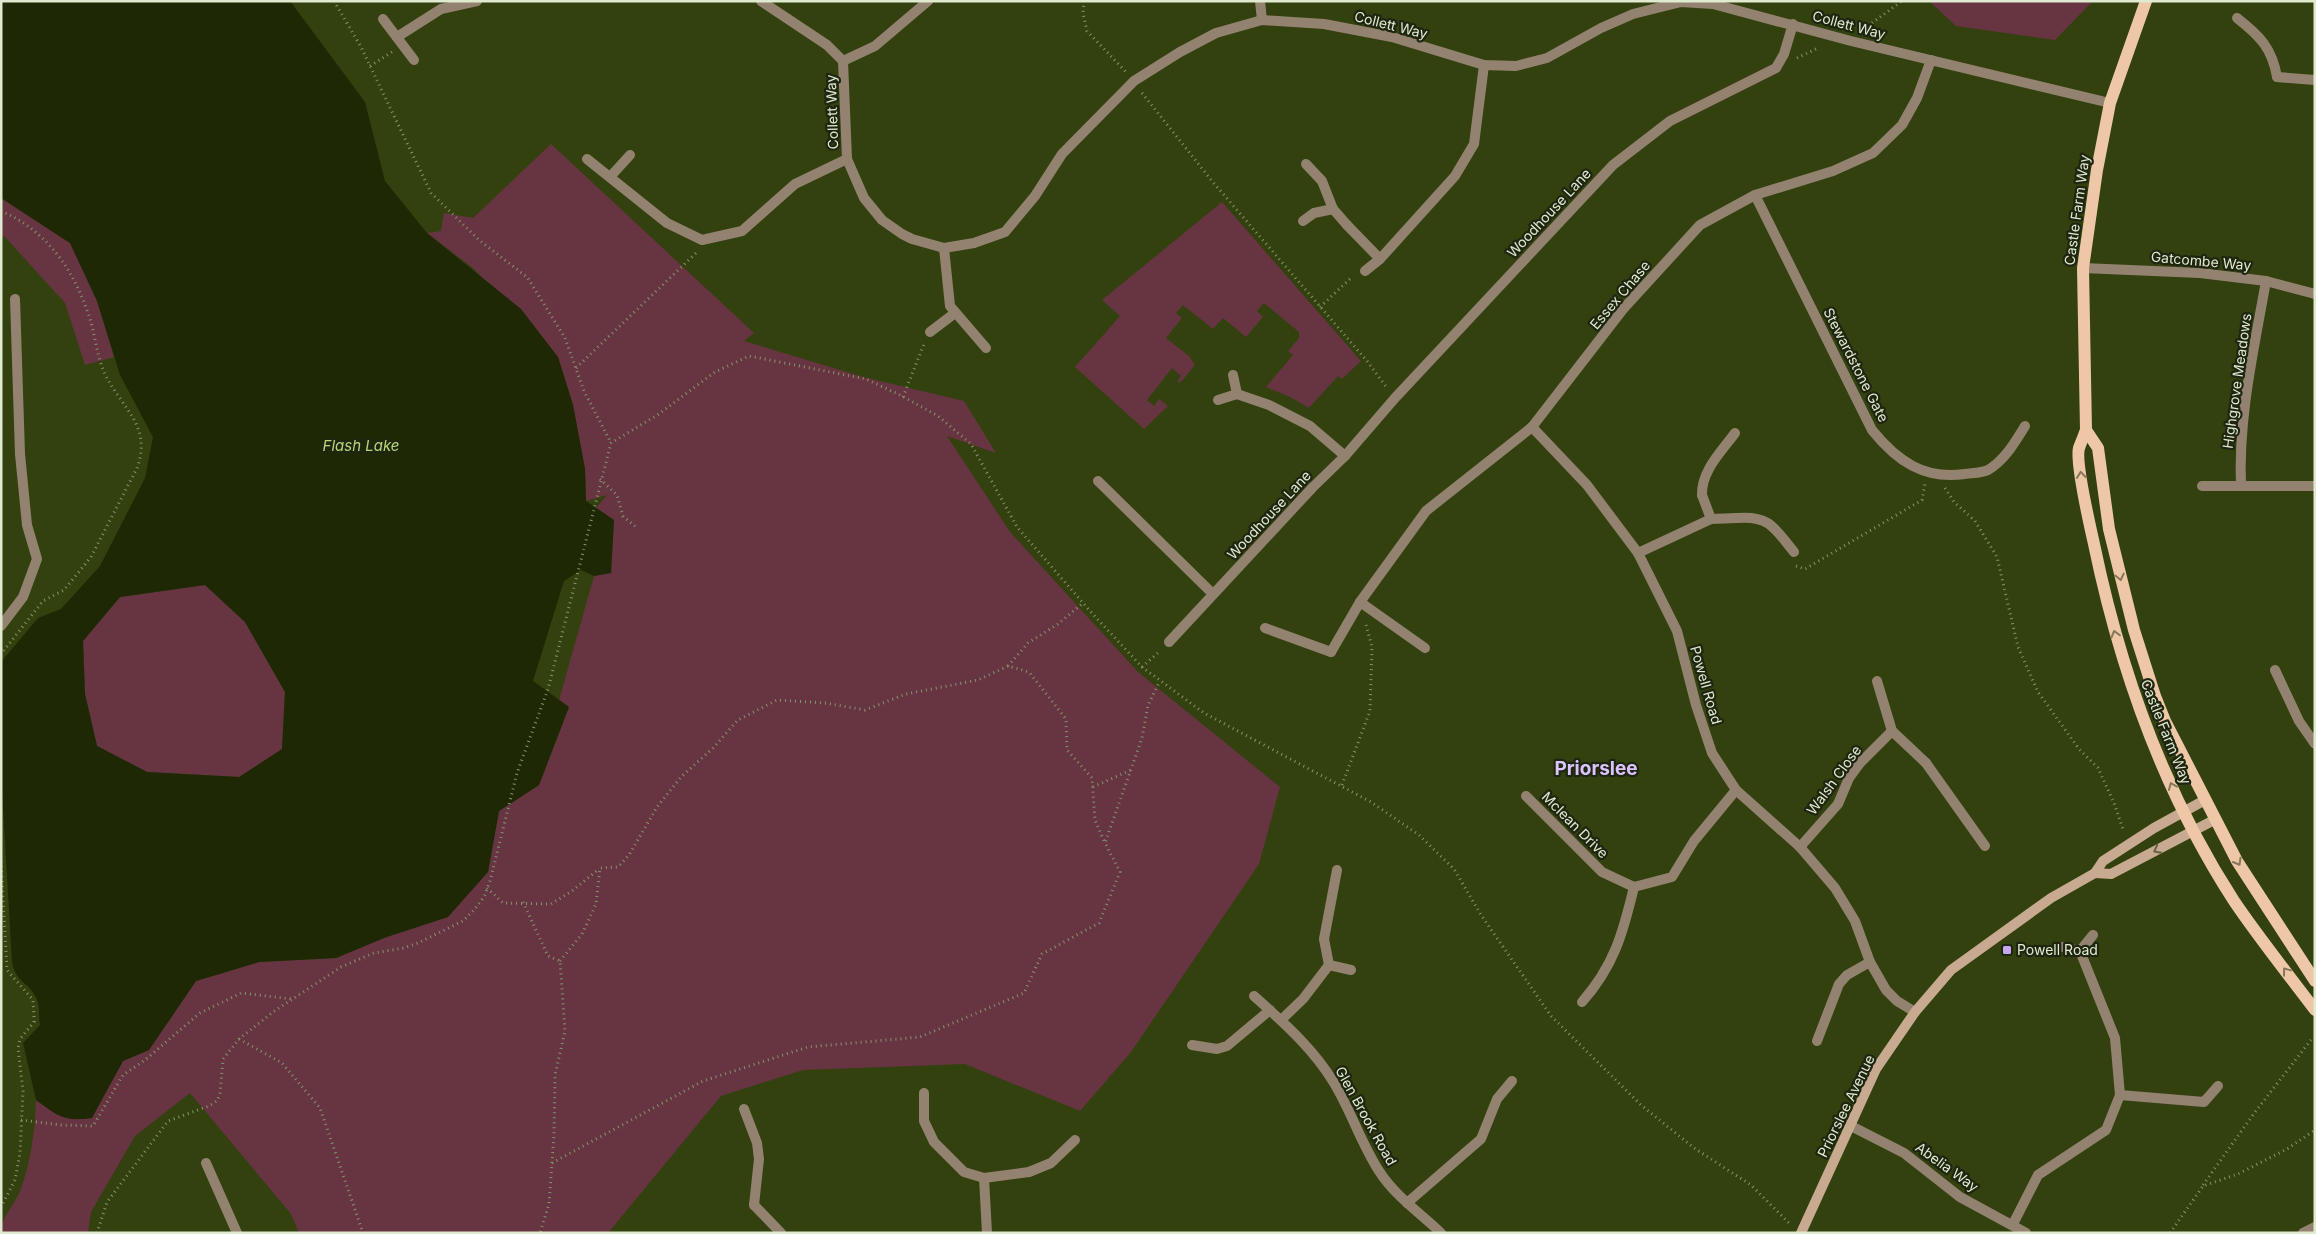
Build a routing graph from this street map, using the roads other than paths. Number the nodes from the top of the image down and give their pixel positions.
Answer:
1 (477, 1) edge
2 (761, 1) edge
3 (928, 1) edge
4 (1260, 1) edge
5 (2146, 1) edge
6 (1680, 2) edge
7 (383, 18) dead end
8 (2237, 18) dead end
9 (1262, 20) junction
10 (1793, 24) junction
11 (397, 37) junction
12 (414, 60) dead end
13 (1931, 60) junction
14 (843, 62) junction
15 (1484, 64) junction
16 (2315, 80) edge
17 (2110, 103) junction
18 (630, 155) dead end
19 (587, 159) dead end
20 (847, 159) junction
21 (1306, 164) dead end
22 (610, 177) junction
23 (1755, 195) junction
24 (1332, 209) junction
25 (1303, 221) dead end
26 (944, 248) junction
27 (1380, 259) junction
28 (2083, 268) junction
29 (1365, 272) dead end
30 (2266, 281) junction
31 (2315, 294) edge
32 (15, 299) dead end
33 (955, 313) junction
34 (930, 332) road end
35 (986, 348) dead end
36 (1233, 375) dead end
37 (1237, 394) junction
38 (1218, 400) dead end
39 (2025, 426) dead end
40 (1532, 427) junction
41 (2086, 430) junction
42 (1735, 433) dead end
43 (1345, 456) junction
44 (1098, 481) dead end
45 (2202, 486) dead end
46 (2241, 486) junction
47 (2315, 486) edge
48 (1711, 519) junction
49 (1794, 552) dead end
50 (1638, 553) junction
51 (1214, 594) junction
52 (1360, 602) junction
53 (1, 626) edge
54 (1265, 628) dead end
55 (1169, 642) road end
56 (1425, 648) dead end
57 (2275, 670) dead end
58 (1877, 681) dead end
59 (1892, 731) junction
60 (2315, 744) edge
61 (1736, 790) junction
62 (1526, 796) dead end
63 (2205, 800) junction
64 (2183, 812) junction
65 (2216, 819) junction
66 (2193, 831) junction
67 (1985, 846) dead end
68 (1800, 847) junction
69 (1337, 870) dead end
70 (2094, 873) junction
71 (1634, 887) junction
72 (2094, 935) dead end
73 (2063, 947) dead end
74 (2080, 951) junction
75 (1870, 962) junction
76 (1329, 965) junction
77 (1351, 970) dead end
78 (2315, 981) edge
79 (1254, 996) dead end
80 (1582, 1002) dead end
81 (1270, 1010) junction
82 (2315, 1010) edge
83 (1915, 1012) junction
84 (1282, 1020) junction
85 (1818, 1041) dead end
86 (1192, 1045) dead end
87 (1512, 1081) dead end
88 (2218, 1086) dead end
89 (924, 1093) dead end
90 (2120, 1095) junction
91 (744, 1109) dead end
92 (1851, 1126) junction
93 (1075, 1140) dead end
94 (206, 1163) dead end
95 (984, 1178) junction
96 (1407, 1203) junction
97 (2013, 1224) junction
98 (2315, 1227) edge
99 (237, 1233) edge
100 (781, 1233) edge
101 (987, 1233) edge
102 (1441, 1233) edge
103 (1801, 1233) edge
104 (2026, 1233) edge
105 (2302, 1233) edge

1 - 11 street
2 - 14 street, Collett Way
3 - 14 street
4 - 9 street
5 - 17 main road, Castle Farm Way
6 - 10 street, Collett Way
6 - 15 street, Collett Way
7 - 11 street
8 - 16 street
9 - 15 street, Collett Way
9 - 26 street, Collett Way
10 - 13 street, Collett Way
10 - 43 street, Woodhouse Lane
11 - 12 street
13 - 17 street, Collett Way
13 - 23 street, Essex Chase
14 - 20 street, Collett Way
15 - 27 street
17 - 28 main road, Castle Farm Way
18 - 22 street
19 - 22 street
20 - 22 street
20 - 26 street, Collett Way
21 - 24 street
23 - 39 street, Stewardstone Gate
23 - 40 street, Essex Chase
24 - 25 street
24 - 27 street
26 - 33 street
27 - 29 street
28 - 30 street, Gatcombe Way
28 - 41 main road, Castle Farm Way
30 - 31 street, Gatcombe Way
30 - 46 street, Highgrove Meadows
32 - 53 street
33 - 34 street
33 - 35 street
36 - 37 street
37 - 38 street
37 - 43 street
40 - 50 street, Powell Road
40 - 52 street, Essex Chase
41 -> 63 main road, Castle Farm Way
64 -> 41 main road, Castle Farm Way
42 - 48 street
43 - 51 street, Woodhouse Lane
44 - 51 street
45 - 46 street
46 - 47 street
48 - 49 street
48 - 50 street
50 - 61 street, Powell Road
51 - 55 street, Woodhouse Lane
52 - 54 street, Essex Chase
52 - 56 street
57 - 60 street
58 - 59 street
59 - 67 street
59 - 68 street, Walsh Close
61 - 68 street, Powell Road
61 - 71 street
62 - 71 street, Mclean Drive
63 - 64 street, Priorslee Avenue
63 - 65 main road, Castle Farm Way
64 - 66 main road, Castle Farm Way
64 - 70 street, Priorslee Avenue
65 - 66 street, Priorslee Avenue
65 -> 78 main road, Castle Farm Way
66 -> 70 street, Priorslee Avenue
82 -> 66 main road, Castle Farm Way
68 - 75 street, Powell Road
69 - 76 street
70 - 83 street, Priorslee Avenue
71 - 80 street
72 - 74 street
73 - 74 street
74 - 90 street
75 - 83 street, Powell Road
75 - 85 street
76 - 77 street
76 - 84 street
79 - 81 street, Glen Brook Road
81 - 84 street, Glen Brook Road
81 - 86 street
83 - 92 street, Priorslee Avenue
84 - 96 street, Glen Brook Road
87 - 96 street
88 - 90 street
89 - 95 street
90 - 97 street
91 - 100 street
92 - 97 street, Abelia Way
92 - 103 street, Priorslee Avenue
93 - 95 street
94 - 99 street
95 - 101 street
96 - 102 street, Glen Brook Road
97 - 104 street, Abelia Way
98 - 105 street

